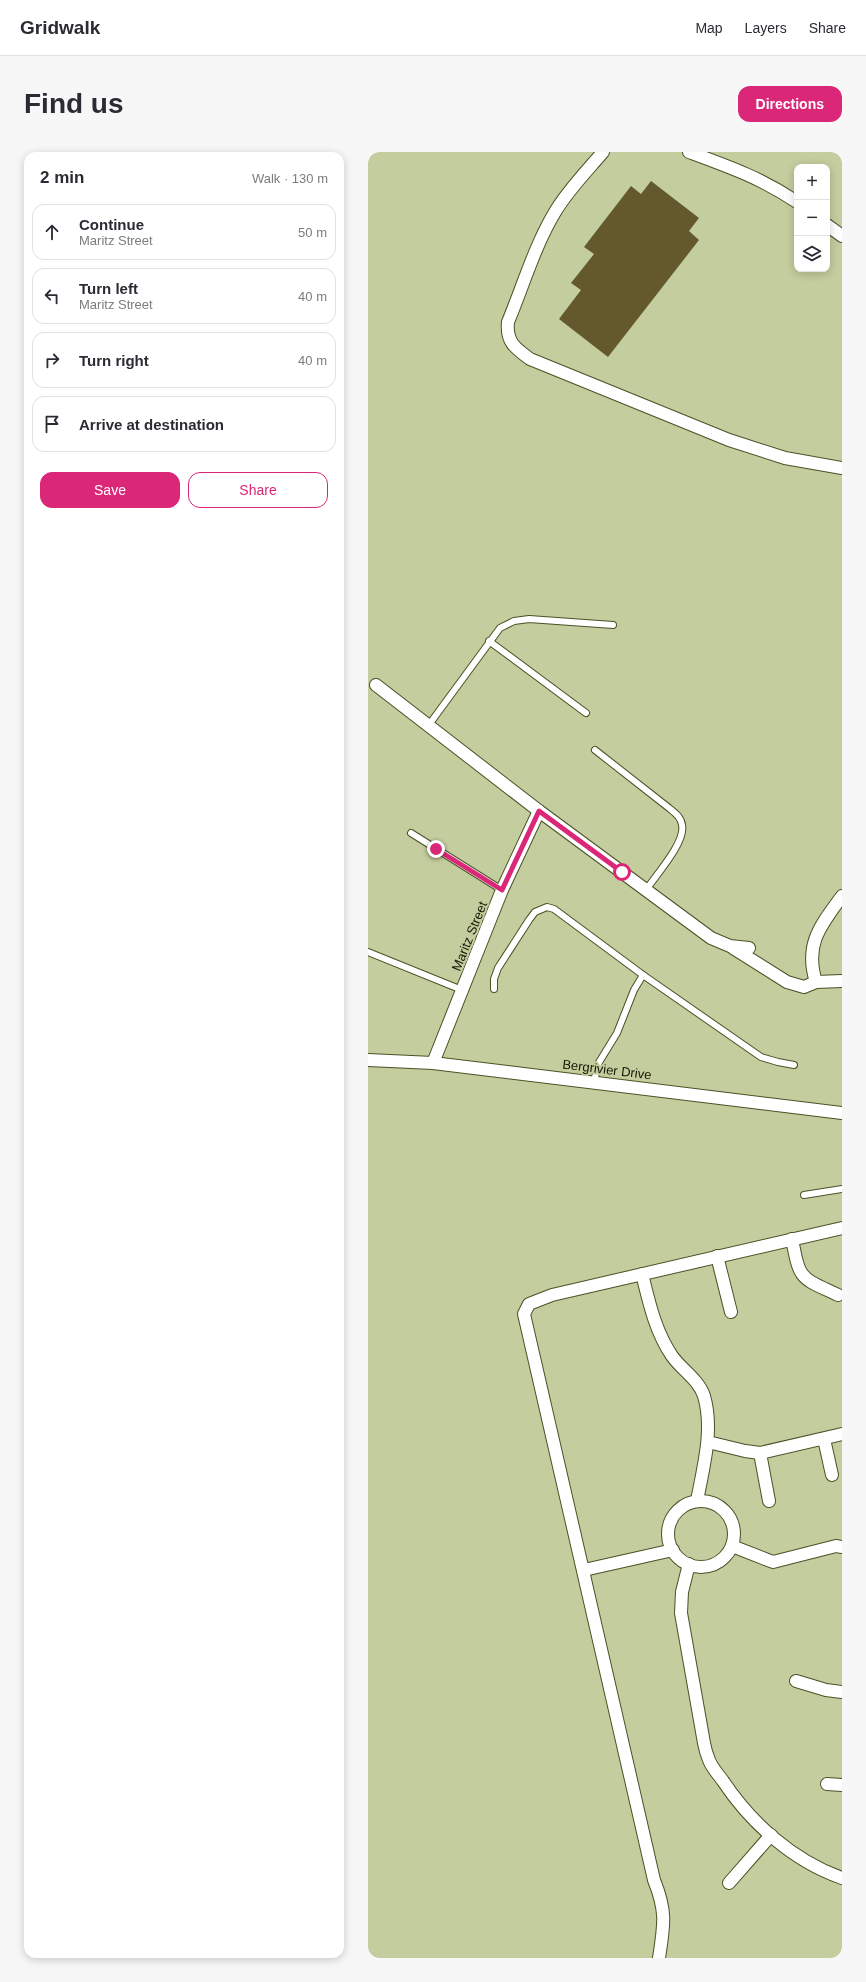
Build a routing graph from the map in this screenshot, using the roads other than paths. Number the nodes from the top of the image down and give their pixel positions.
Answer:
1 (603, 152) edge
2 (689, 152) edge
3 (794, 200) edge
4 (830, 227) edge
5 (842, 236) edge
6 (842, 468) edge
7 (613, 625) dead end
8 (489, 642) junction
9 (376, 685) dead end
10 (586, 713) dead end
11 (428, 726) junction
12 (595, 750) dead end
13 (539, 811) junction
14 (411, 833) dead end
15 (502, 890) junction
16 (646, 890) junction
17 (842, 896) edge
18 (730, 946) junction
19 (749, 948) dead end
20 (368, 952) edge
21 (643, 976) junction
22 (842, 981) edge
23 (816, 982) junction
24 (462, 990) junction
25 (494, 990) dead end
26 (368, 1060) edge
27 (433, 1063) junction
28 (794, 1065) dead end
29 (594, 1082) junction
30 (842, 1113) edge
31 (842, 1189) edge
32 (804, 1196) dead end
33 (842, 1228) edge
34 (792, 1239) junction
35 (717, 1256) junction
36 (642, 1274) junction
37 (838, 1295) dead end
38 (731, 1312) dead end
39 (842, 1434) edge
40 (824, 1438) junction
41 (708, 1442) junction
42 (760, 1453) junction
43 (832, 1475) dead end
44 (697, 1501) junction
45 (769, 1501) dead end
46 (732, 1546) junction
47 (842, 1547) edge
48 (673, 1550) junction
49 (689, 1564) junction
50 (584, 1570) junction
51 (796, 1681) dead end
52 (842, 1692) edge
53 (827, 1784) dead end
54 (842, 1785) edge
55 (771, 1835) junction
56 (842, 1878) edge
57 (729, 1883) dead end
58 (659, 1958) edge

1 - 6 street
2 - 3 street
4 - 5 street
7 - 8 lane
8 - 10 lane
8 - 11 lane
9 - 11 street
11 - 13 street
12 - 16 lane
13 - 15 street, Maritz Street
13 - 16 street
14 - 15 lane
15 - 24 street, Maritz Street
16 - 18 street
17 - 23 street
18 - 19 street
18 - 23 street
20 - 24 lane
21 - 25 lane
21 - 28 lane
21 - 29 lane
22 - 23 street
24 - 27 street, Maritz Street
26 - 27 street, Bergrivier Drive
27 - 29 street, Bergrivier Drive
29 - 30 street, Bergrivier Drive
31 - 32 lane
33 - 34 street
34 - 35 street
34 - 37 street
35 - 36 street
35 - 38 street
36 - 41 street
36 - 50 street
39 - 40 street
40 - 42 street
40 - 43 street
41 - 42 street
41 - 44 street
42 - 45 street
44 - 46 street
44 - 48 street
46 - 47 street
46 - 49 street
48 - 49 street
48 - 50 street
49 - 55 street
50 - 58 street
51 - 52 street
53 - 54 street
55 - 56 street
55 - 57 street

